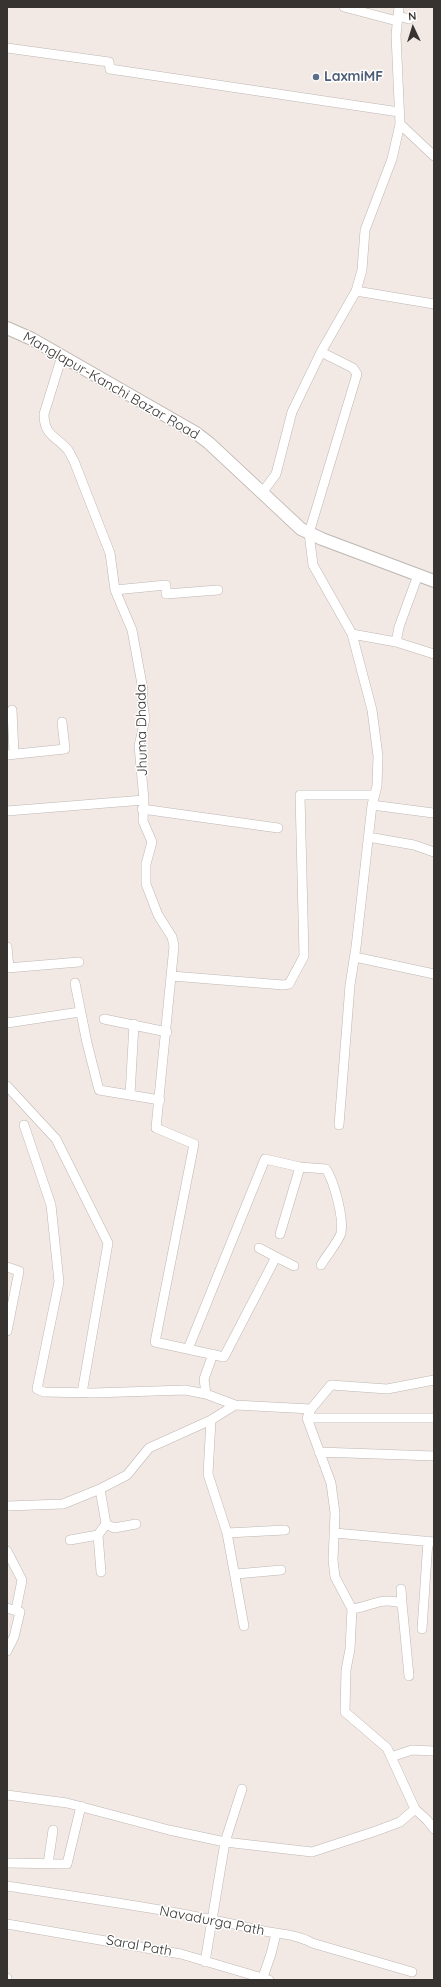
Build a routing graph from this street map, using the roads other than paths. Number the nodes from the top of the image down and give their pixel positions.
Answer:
1 (344, 7) edge
2 (398, 15) edge
3 (409, 19) dead end
4 (7, 48) edge
5 (399, 112) junction
6 (400, 124) junction
7 (434, 156) edge
8 (356, 291) junction
9 (434, 304) edge
10 (7, 328) edge
11 (321, 352) junction
12 (62, 356) junction
13 (262, 493) junction
14 (309, 533) junction
15 (418, 575) junction
16 (434, 581) edge
17 (115, 590) junction
18 (218, 590) dead end
19 (352, 634) junction
20 (396, 642) junction
21 (434, 654) edge
22 (12, 710) dead end
23 (62, 722) dead end
24 (10, 755) edge
25 (375, 795) junction
26 (143, 804) junction
27 (372, 804) junction
28 (7, 812) edge
29 (433, 813) dead end
30 (278, 828) dead end
31 (368, 837) junction
32 (434, 852) edge
33 (7, 947) edge
34 (355, 957) junction
35 (79, 962) dead end
36 (8, 968) edge
37 (434, 974) edge
38 (172, 976) junction
39 (75, 983) dead end
40 (80, 1012) junction
41 (104, 1019) dead end
42 (7, 1023) edge
43 (134, 1024) junction
44 (167, 1032) junction
45 (7, 1086) edge
46 (130, 1095) junction
47 (160, 1100) junction
48 (24, 1125) dead end
49 (339, 1125) dead end
50 (300, 1167) junction
51 (280, 1234) dead end
52 (259, 1248) dead end
53 (276, 1256) junction
54 (321, 1264) dead end
55 (294, 1266) dead end
56 (7, 1267) edge
57 (9, 1319) edge
58 (7, 1331) edge
59 (188, 1349) junction
60 (213, 1354) junction
61 (434, 1380) edge
62 (82, 1393) junction
63 (206, 1394) junction
64 (235, 1405) junction
65 (309, 1414) junction
66 (434, 1418) edge
67 (211, 1420) junction
68 (319, 1452) junction
69 (434, 1456) edge
70 (100, 1489) junction
71 (7, 1506) edge
72 (106, 1524) junction
73 (136, 1524) dead end
74 (285, 1530) dead end
75 (227, 1533) junction
76 (335, 1533) junction
77 (98, 1535) junction
78 (70, 1540) dead end
79 (431, 1541) edge
80 (7, 1551) edge
81 (281, 1570) dead end
82 (101, 1572) dead end
83 (236, 1574) junction
84 (401, 1589) dead end
85 (402, 1603) junction
86 (12, 1609) edge
87 (352, 1609) junction
88 (244, 1626) dead end
89 (422, 1629) dead end
90 (7, 1651) edge
91 (409, 1676) dead end
92 (434, 1751) edge
93 (391, 1757) junction
94 (242, 1789) dead end
95 (7, 1795) edge
96 (82, 1806) junction
97 (415, 1809) junction
98 (434, 1829) edge
99 (53, 1830) dead end
100 (225, 1842) junction
101 (7, 1863) edge
102 (48, 1864) junction
103 (7, 1886) edge
104 (211, 1918) junction
105 (7, 1924) edge
106 (276, 1934) junction
107 (205, 1962) junction
108 (412, 1972) dead end
109 (265, 1979) edge

1 - 2 street
2 - 3 street
2 - 5 street
4 - 5 street
5 - 6 street
6 - 7 street
6 - 8 street
8 - 9 street
8 - 11 street
10 - 12 street, Manglapur-Kanchi Bazar Road
11 - 13 street
11 - 14 street
12 - 13 street, Manglapur-Kanchi Bazar Road
12 - 17 street, Jhuma Dhada
13 - 14 street, Manglapur-Kanchi Bazar Road
14 - 15 street, Manglapur-Kanchi Bazar Road
14 - 19 street
15 - 16 street, Manglapur-Kanchi Bazar Road
15 - 20 street
17 - 18 street
17 - 26 street, Jhuma Dhada
19 - 20 street
19 - 25 street
20 - 21 street
22 - 24 street
23 - 24 street
25 - 27 street
25 - 38 street
26 - 28 street
26 - 30 street
26 - 38 street, Jhuma Dhada
27 - 29 street
27 - 31 street
31 - 32 street
31 - 34 street
33 - 36 street
34 - 37 street
34 - 49 street
35 - 36 street
38 - 44 street, Jhuma Dhada
39 - 40 street
40 - 42 street
40 - 46 street
41 - 43 street
43 - 44 street
43 - 46 street
44 - 47 street, Jhuma Dhada
45 - 62 street
46 - 47 street
47 - 59 street, Jhuma Dhada
48 - 62 street
50 - 51 street
50 - 54 street
50 - 59 street
52 - 53 street
53 - 55 street
53 - 60 street
56 - 57 street
57 - 58 street
59 - 60 street
60 - 63 street
61 - 65 street
62 - 63 street
63 - 64 street
64 - 65 street
64 - 67 street
65 - 66 street
65 - 68 street
67 - 70 street
67 - 75 street
68 - 69 street
68 - 76 street
70 - 71 street
70 - 72 street
72 - 73 street
72 - 77 street
74 - 75 street
75 - 83 street
76 - 79 street
76 - 87 street
77 - 78 street
77 - 82 street
79 - 89 street
80 - 86 street
81 - 83 street
83 - 88 street
84 - 85 street
85 - 87 street
85 - 91 street
86 - 90 street
87 - 93 street
92 - 93 street
93 - 97 street
94 - 100 street
95 - 96 street
96 - 100 street
96 - 102 street
97 - 98 street
97 - 100 street
99 - 102 street
100 - 104 street
101 - 102 street
103 - 104 street, Navadurga Path
104 - 106 street, Navadurga Path
104 - 107 street
105 - 107 street, Saral Path
106 - 108 street, Navadurga Path
106 - 109 street
107 - 109 street, Saral Path

